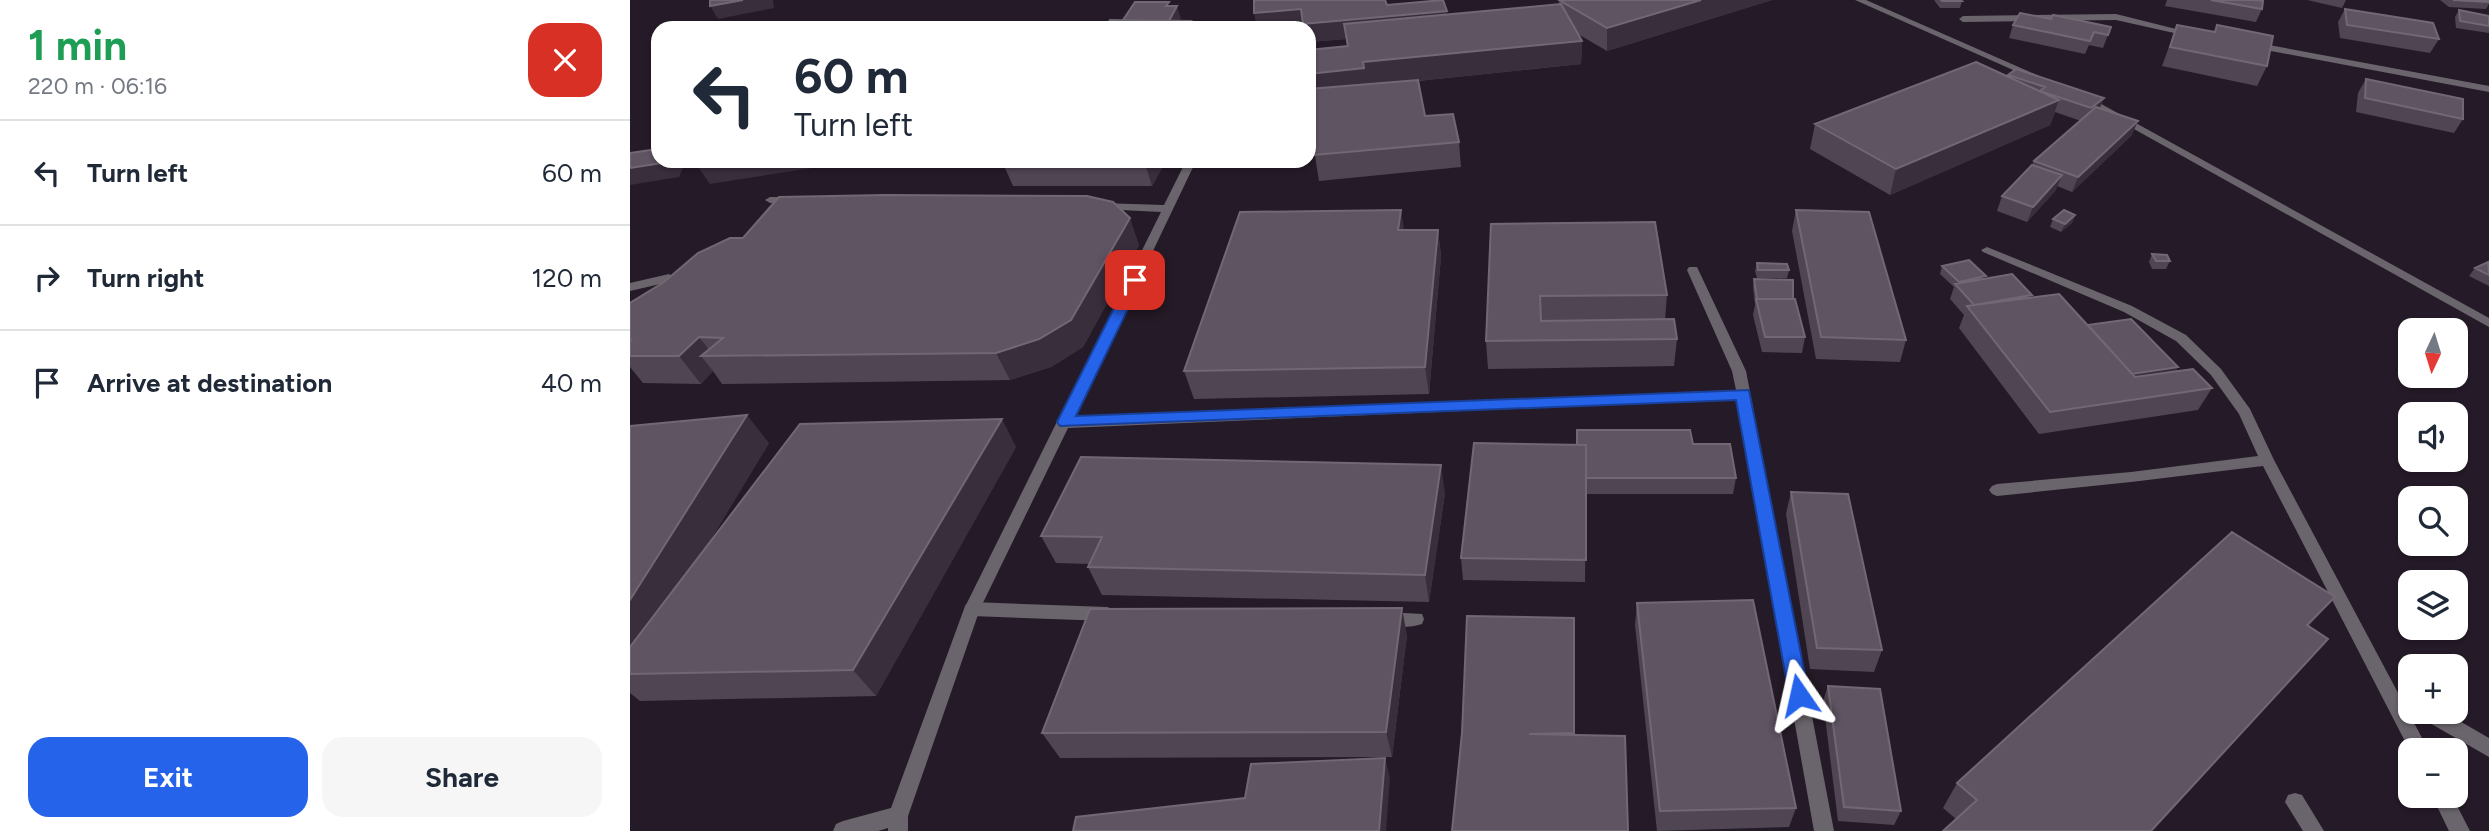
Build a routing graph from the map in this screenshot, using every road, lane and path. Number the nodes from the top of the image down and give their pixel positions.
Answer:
1 (1859, 0) edge
2 (1963, 19) dead end
3 (2202, 36) edge
4 (2243, 44) edge
5 (2057, 86) edge
6 (2489, 89) edge
7 (2070, 91) edge
8 (1188, 168) edge
9 (770, 200) dead end
10 (812, 200) edge
11 (1089, 206) edge
12 (1169, 209) junction
13 (1987, 250) dead end
14 (1693, 270) dead end
15 (630, 286) edge
16 (652, 294) edge
17 (2489, 323) edge
18 (1743, 394) junction
19 (1065, 422) junction
20 (2267, 460) junction
21 (1997, 490) dead end
22 (972, 609) junction
23 (1124, 614) edge
24 (1374, 619) edge
25 (1416, 619) dead end
26 (2391, 692) junction
27 (2398, 696) edge
28 (2448, 724) edge
29 (2414, 738) edge
30 (2489, 748) edge
31 (2295, 802) dead end
32 (2448, 808) edge
33 (898, 824) edge
34 (843, 831) edge
35 (1824, 831) edge
36 (2314, 831) edge
37 (2460, 831) edge

1 - 5 street
2 - 3 street
4 - 6 street
7 - 17 street
8 - 12 street
9 - 10 street
11 - 12 street
12 - 19 street
13 - 20 street
14 - 18 street
15 - 16 street
18 - 19 street
18 - 35 street
19 - 22 street
20 - 21 street
20 - 26 street
22 - 23 street
22 - 33 street
24 - 25 street
26 - 27 street
26 - 29 street
28 - 30 street
31 - 36 street
32 - 37 street
33 - 34 street

